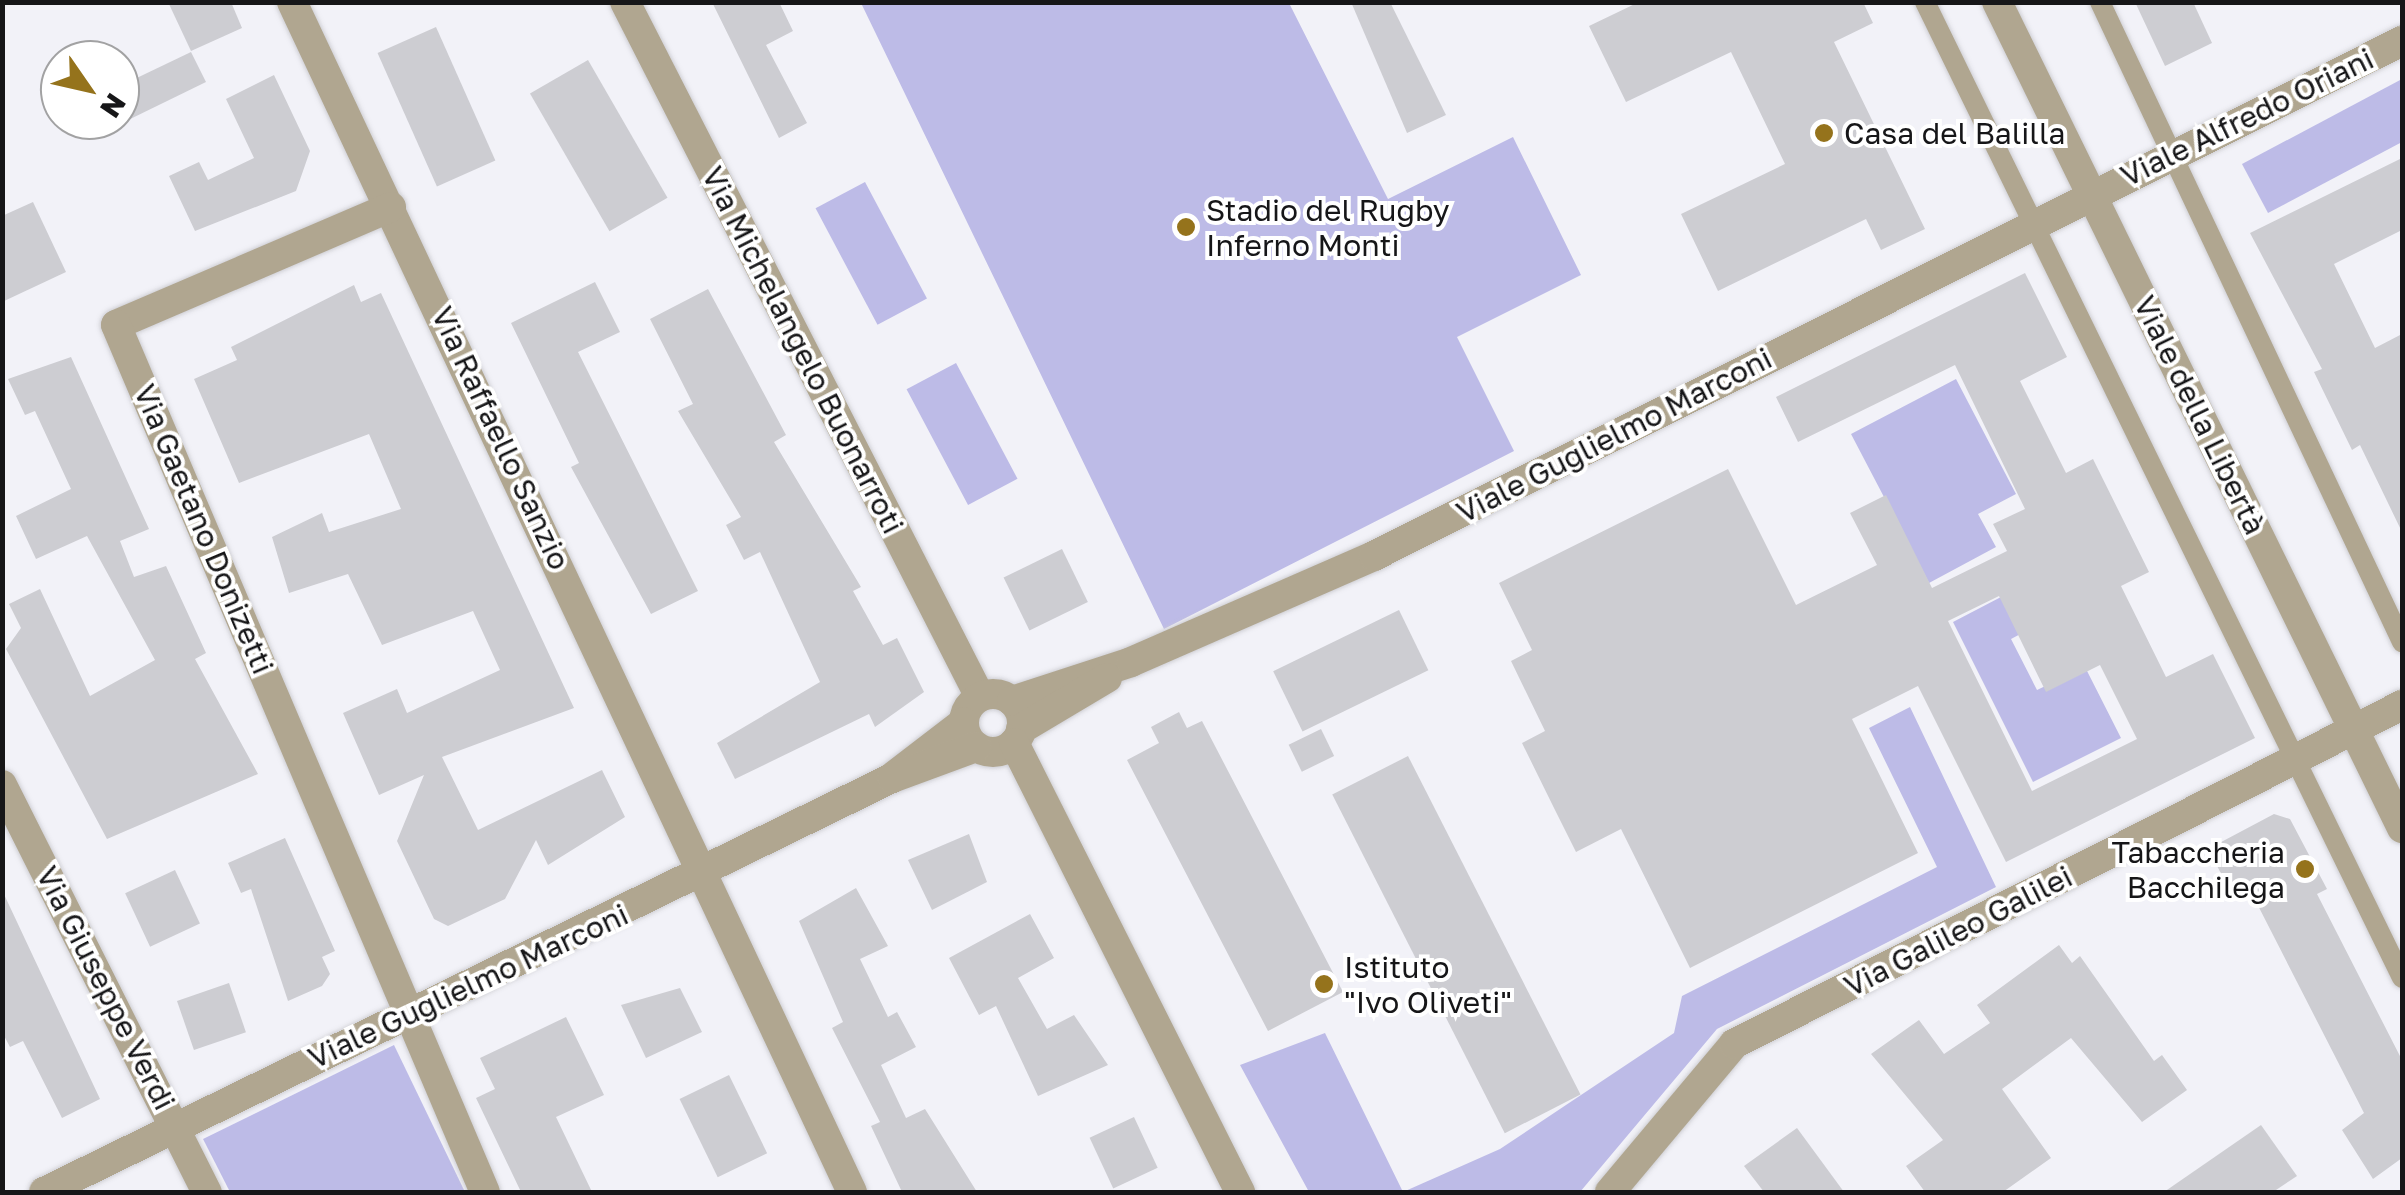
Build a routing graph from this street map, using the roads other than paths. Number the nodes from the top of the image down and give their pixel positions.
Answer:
1 (292, 2) edge
2 (625, 2) edge
3 (1925, 2) edge
4 (1997, 2) edge
5 (2100, 2) edge
6 (2402, 40) edge
7 (2173, 152) junction
8 (2091, 194) junction
9 (391, 206) junction
10 (2031, 226) junction
11 (2402, 642) edge
12 (2402, 706) edge
13 (2353, 726) junction
14 (995, 727) junction
15 (2299, 758) junction
16 (2, 785) edge
17 (2402, 828) edge
18 (708, 874) junction
19 (2402, 978) edge
20 (412, 1008) junction
21 (176, 1127) junction
22 (44, 1192) edge
23 (207, 1192) edge
24 (486, 1192) edge
25 (852, 1192) edge
26 (1240, 1192) edge
27 (1610, 1192) edge

1 - 9 street, Via Raffaello Sanzio
2 - 14 street, Via Michelangelo Buonarroti
3 - 10 lane
4 - 8 street, Viale della Libertà
5 - 7 lane
6 - 7 street, Viale Alfredo Oriani
7 - 8 street, Viale Alfredo Oriani
7 - 11 lane
8 - 10 street, Viale Guglielmo Marconi
8 - 13 street, Viale della Libertà
9 - 18 street, Via Raffaello Sanzio
9 - 20 street, Via Gaetano Donizetti
10 - 14 street, Viale Guglielmo Marconi
10 - 15 lane
12 - 13 street, Via Galileo Galilei
13 - 15 street, Via Galileo Galilei
13 - 17 street, Viale della Libertà
14 - 18 street, Viale Guglielmo Marconi
14 - 26 street, Via Michelangelo Buonarroti
15 - 19 lane
15 - 27 street, Via Galileo Galilei
16 - 21 street, Via Giuseppe Verdi
18 - 20 street, Viale Guglielmo Marconi
18 - 25 street, Via Raffaello Sanzio
20 - 21 street, Viale Guglielmo Marconi
20 - 24 street
21 - 22 street, Viale Guglielmo Marconi
21 - 23 street, Via Giuseppe Verdi

